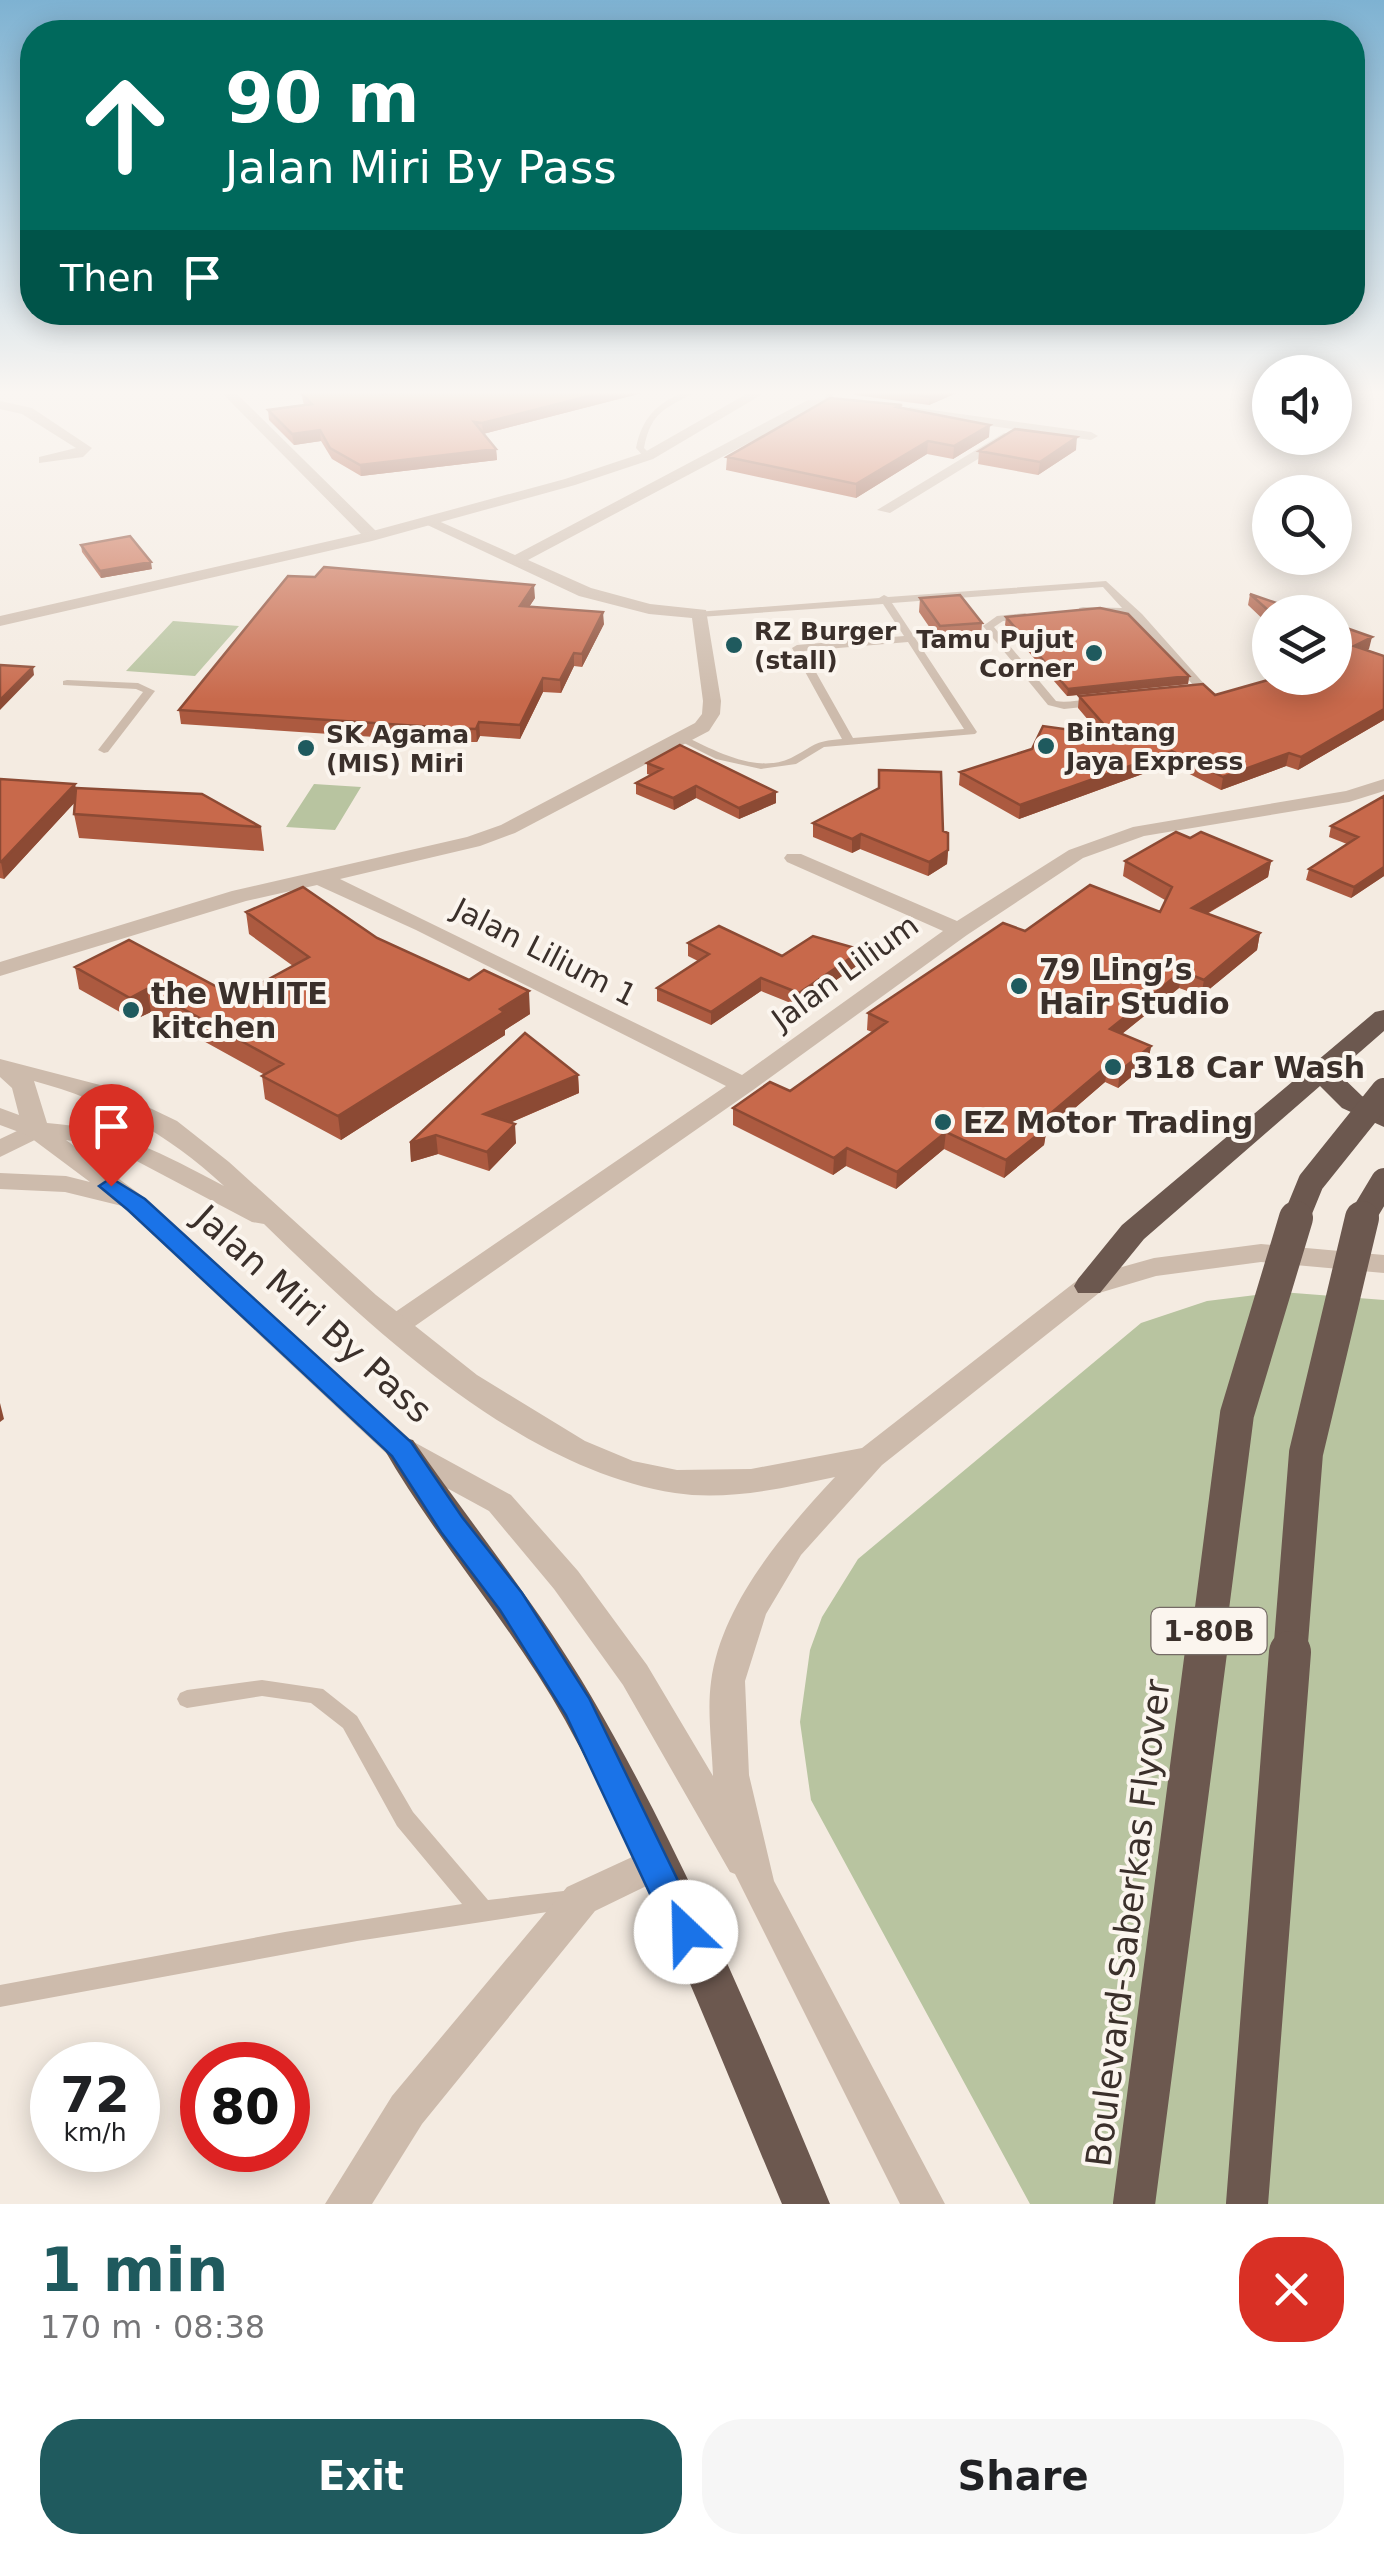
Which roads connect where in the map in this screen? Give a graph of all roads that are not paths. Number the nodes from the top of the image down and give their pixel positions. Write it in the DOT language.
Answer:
graph roads {
  1 [pos="331,495"];
  2 [pos="519,495"];
  3 [pos="640,495"];
  4 [pos="910,495"];
  5 [pos="885,510"];
  6 [pos="429,522"];
  7 [pos="372,536"];
  8 [pos="515,561"];
  9 [pos="1067,584"];
  10 [pos="884,598"];
  11 [pos="1099,608"];
  12 [pos="1060,612"];
  13 [pos="700,614"];
  14 [pos="1040,614"];
  15 [pos="1138,616"];
  16 [pos="0,621"];
  17 [pos="911,639"];
  18 [pos="67,683"];
  19 [pos="1176,694"];
  20 [pos="1120,700"];
  21 [pos="682,739"];
  22 [pos="849,742"];
  23 [pos="104,750"];
  24 [pos="1384,785"];
  25 [pos="794,858"];
  26 [pos="318,877"];
  27 [pos="958,930"];
  28 [pos="0,970"];
  29 [pos="1384,1018"];
  30 [pos="1,1066"];
  31 [pos="1321,1072"];
  32 [pos="744,1086"];
  33 [pos="1384,1092"];
  34 [pos="0,1116"];
  35 [pos="1384,1119"];
  36 [pos="36,1130"];
  37 [pos="0,1149"];
  38 [pos="1384,1181"];
  39 [pos="0,1182"];
  40 [pos="136,1204"];
  41 [pos="282,1226"];
  42 [pos="1384,1264"];
  43 [pos="1089,1286"];
  44 [pos="395,1326"];
  45 [pos="402,1449"];
  46 [pos="871,1456"];
  47 [pos="187,1699"];
  48 [pos="656,1864"];
  49 [pos="756,1884"];
  50 [pos="581,1900"];
  51 [pos="482,1910"];
  52 [pos="0,1996"];
  53 [pos="347,2204"];
  54 [pos="806,2204"];
  55 [pos="923,2204"];
  56 [pos="1134,2204"];
  57 [pos="1247,2204"];
  1 -- 7 [label="street"];
  2 -- 6 [label="street"];
  3 -- 8 [label="street"];
  4 -- 5 [label="street"];
  6 -- 7 [label="street"];
  6 -- 8 [label="street"];
  7 -- 16 [label="street"];
  8 -- 13 [label="street"];
  9 -- 10 [label="lane"];
  9 -- 11 [label="lane"];
  9 -- 15 [label="lane"];
  10 -- 13 [label="lane"];
  10 -- 17 [label="lane"];
  11 -- 12 [label="lane"];
  11 -- 15 [label="lane"];
  13 -- 21 [label="street"];
  14 -- 20 [label="lane"];
  15 -- 19 [label="lane"];
  17 -- 22 [label="lane"];
  17 -- 22 [label="lane"];
  18 -- 23 [label="lane"];
  21 -- 22 [label="lane"];
  21 -- 26 [label="street"];
  24 -- 27 [label="street, Jalan Lilium"];
  25 -- 27 [label="street"];
  26 -- 28 [label="street"];
  26 -- 32 [label="street, Jalan Lilium 1"];
  27 -- 32 [label="street, Jalan Lilium"];
  29 -- 31 [label="highway"];
  30 -- 36 [label="street"];
  30 -- 41 [label="street, Jalan Miri By Pass"];
  31 -- 35 [label="highway"];
  31 -- 43 [label="highway"];
  32 -- 44 [label="street, Jalan Lilium"];
  33 -- 56 [label="highway, Boulevard-Saberkas Flyover / 1-80B, bridge"];
  34 -- 36 [label="street, Jalan Miri By Pass"];
  36 -- 37 [label="street"];
  36 -- 40 [label="street, Jalan Miri By Pass"];
  36 -- 41 [label="street"];
  38 -- 57 [label="highway, bridge"];
  39 -- 40 [label="street"];
  40 -- 45 [label="street, Jalan Miri By Pass"];
  41 -- 44 [label="street, Jalan Miri By Pass"];
  42 -- 43 [label="street"];
  43 -- 46 [label="street"];
  44 -- 46 [label="street, Jalan Miri By Pass"];
  45 -- 48 [label="highway"];
  45 -- 49 [label="street, Jalan Miri By Pass"];
  46 -- 49 [label="street"];
  47 -- 51 [label="lane"];
  48 -- 50 [label="street"];
  48 -- 54 [label="highway"];
  49 -- 55 [label="street"];
  50 -- 51 [label="lane"];
  50 -- 53 [label="street"];
  51 -- 52 [label="lane"];
}
